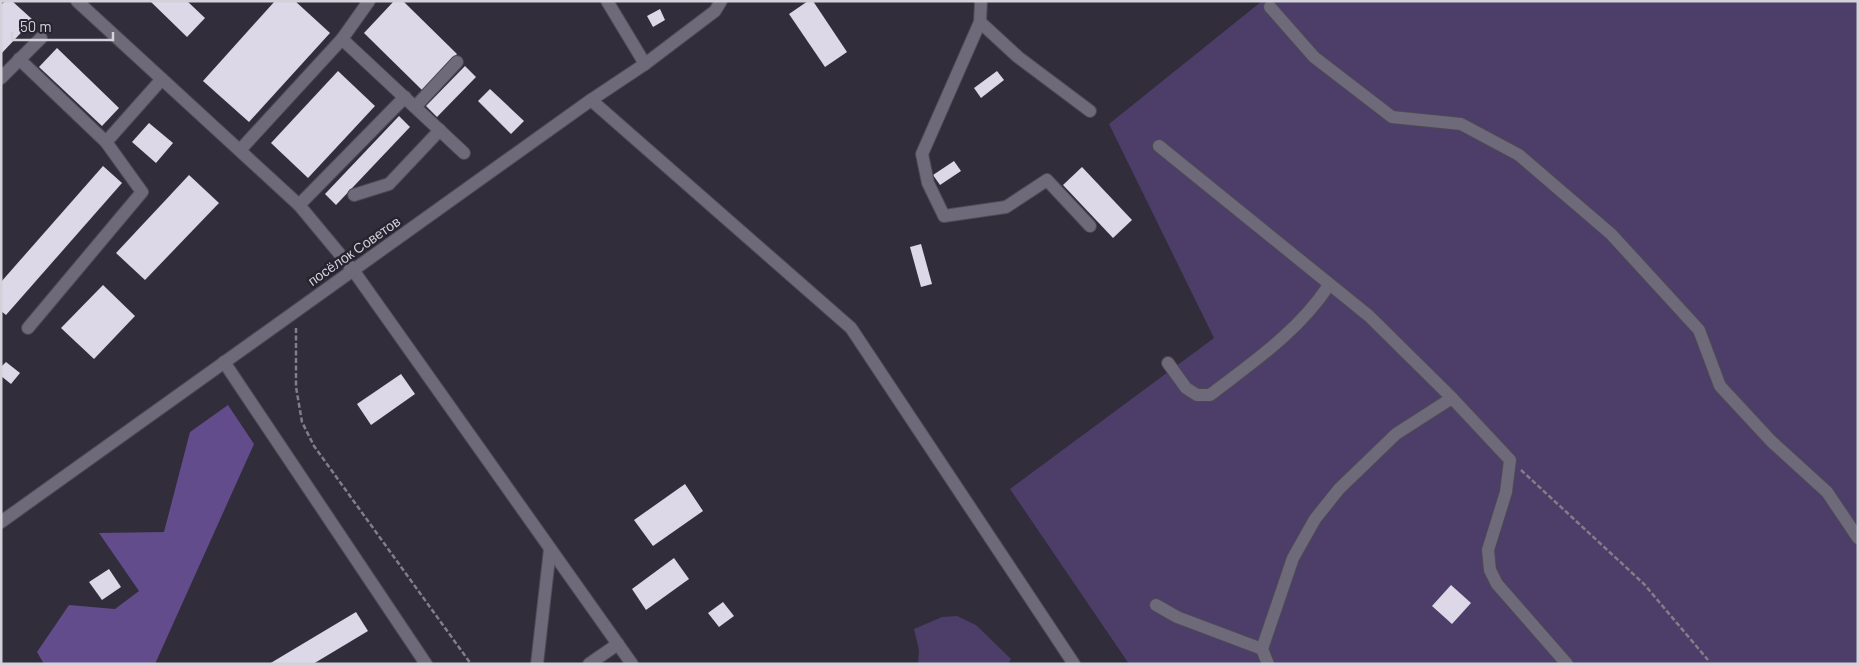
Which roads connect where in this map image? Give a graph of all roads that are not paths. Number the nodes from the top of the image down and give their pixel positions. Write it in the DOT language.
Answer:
graph roads {
  1 [pos="77,1"];
  2 [pos="369,1"];
  3 [pos="607,1"];
  4 [pos="981,1"];
  5 [pos="715,4"];
  6 [pos="1270,7"];
  7 [pos="980,22"];
  8 [pos="41,38"];
  9 [pos="342,39"];
  10 [pos="19,60"];
  11 [pos="457,62"];
  12 [pos="645,64"];
  13 [pos="1,78"];
  14 [pos="162,79"];
  15 [pos="405,97"];
  16 [pos="591,100"];
  17 [pos="415,107"];
  18 [pos="1090,112"];
  19 [pos="440,130"];
  20 [pos="106,142"];
  21 [pos="1159,146"];
  22 [pos="240,150"];
  23 [pos="464,153"];
  24 [pos="354,195"];
  25 [pos="299,205"];
  26 [pos="1090,226"];
  27 [pos="353,270"];
  28 [pos="1329,285"];
  29 [pos="28,328"];
  30 [pos="224,362"];
  31 [pos="1168,363"];
  32 [pos="1452,398"];
  33 [pos="1,522"];
  34 [pos="1858,538"];
  35 [pos="550,549"];
  36 [pos="1156,605"];
  37 [pos="618,644"];
  38 [pos="1262,648"];
  39 [pos="426,664"];
  40 [pos="537,664"];
  41 [pos="589,664"];
  42 [pos="632,664"];
  43 [pos="1074,664"];
  44 [pos="1268,664"];
  45 [pos="1567,664"];
  1 -- 14 [label="street"];
  2 -- 9 [label="street"];
  3 -- 12 [label="street"];
  4 -- 7 [label="street"];
  5 -- 12 [label="street, посёлок Советов"];
  6 -- 34 [label="street"];
  7 -- 18 [label="street"];
  7 -- 26 [label="street"];
  8 -- 10 [label="street"];
  9 -- 15 [label="street"];
  9 -- 22 [label="street"];
  10 -- 13 [label="street"];
  10 -- 20 [label="street"];
  11 -- 17 [label="street"];
  12 -- 16 [label="street, посёлок Советов"];
  14 -- 20 [label="street"];
  14 -- 22 [label="street"];
  15 -- 17 [label="street"];
  15 -- 25 [label="street"];
  16 -- 27 [label="street, посёлок Советов"];
  16 -- 43 [label="street"];
  17 -- 19 [label="street"];
  19 -- 23 [label="street"];
  19 -- 24 [label="street"];
  20 -- 29 [label="street"];
  21 -- 28 [label="street"];
  22 -- 25 [label="street"];
  25 -- 27 [label="street"];
  27 -- 30 [label="street, посёлок Советов"];
  27 -- 35 [label="street"];
  28 -- 31 [label="street"];
  28 -- 32 [label="street"];
  30 -- 33 [label="street, посёлок Советов"];
  30 -- 39 [label="street"];
  32 -- 38 [label="street"];
  32 -- 45 [label="street"];
  35 -- 37 [label="street"];
  35 -- 40 [label="street"];
  36 -- 38 [label="street"];
  37 -- 41 [label="street"];
  37 -- 42 [label="street"];
  38 -- 44 [label="street"];
}
